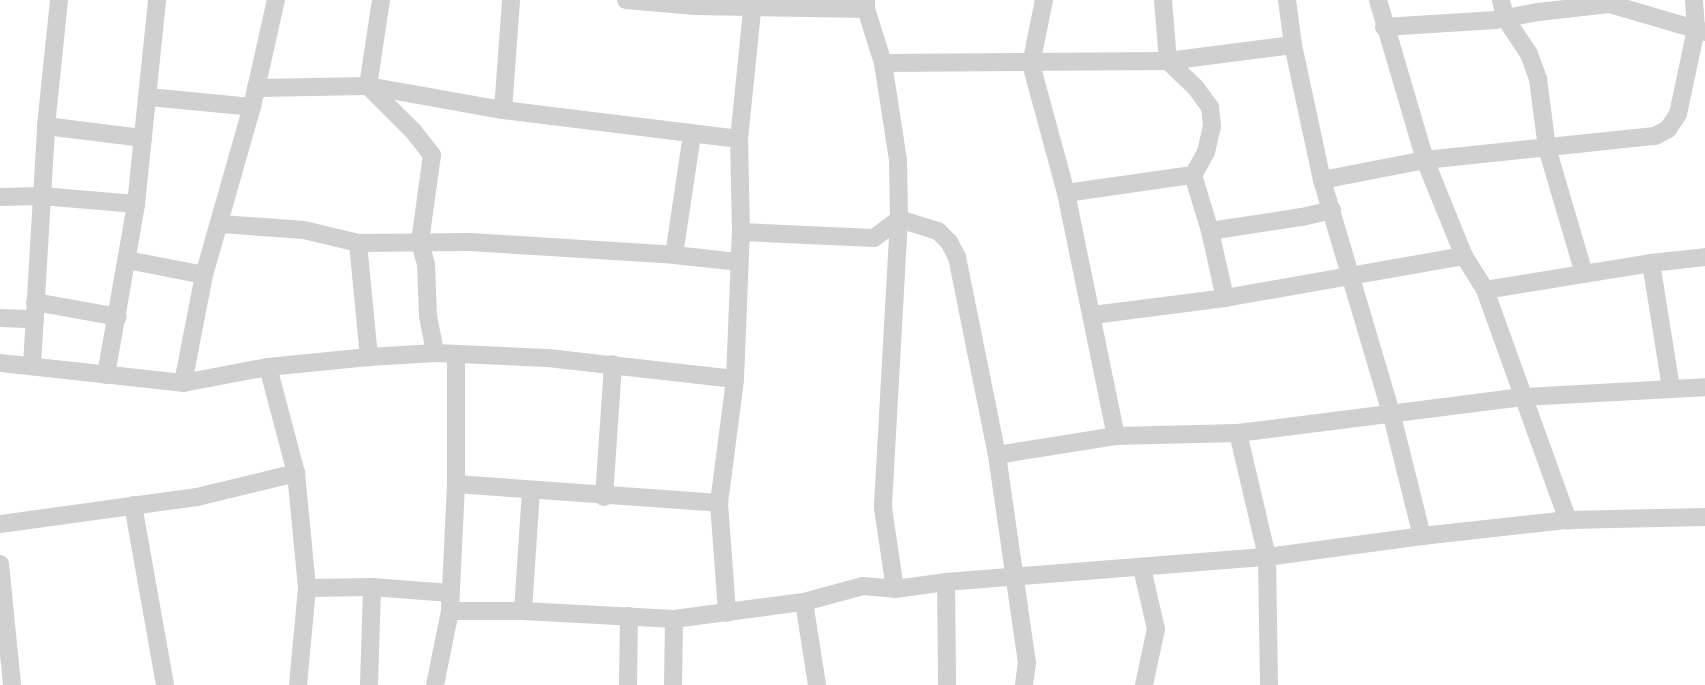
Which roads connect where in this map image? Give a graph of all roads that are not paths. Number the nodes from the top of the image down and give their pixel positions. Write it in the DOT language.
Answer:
graph roads {
  1 [pos="59,0"];
  2 [pos="157,0"];
  3 [pos="276,0"];
  4 [pos="381,0"];
  5 [pos="511,0"];
  6 [pos="626,0"];
  7 [pos="1044,0"];
  8 [pos="1163,0"];
  9 [pos="1287,0"];
  10 [pos="1378,0"];
  11 [pos="1501,0"];
  12 [pos="1694,0"];
  13 [pos="645,1"];
  14 [pos="1610,2"];
  15 [pos="696,3"];
  16 [pos="753,3"];
  17 [pos="866,4"];
  18 [pos="1505,18"];
  19 [pos="1384,27"];
  20 [pos="1701,30"];
  21 [pos="1293,45"];
  22 [pos="1168,61"];
  23 [pos="883,63"];
  24 [pos="1031,64"];
  25 [pos="368,86"];
  26 [pos="256,88"];
  27 [pos="149,97"];
  28 [pos="252,107"];
  29 [pos="503,110"];
  30 [pos="46,126"];
  31 [pos="692,134"];
  32 [pos="143,138"];
  33 [pos="739,139"];
  34 [pos="1547,147"];
  35 [pos="1425,160"];
  36 [pos="1193,176"];
  37 [pos="1322,180"];
  38 [pos="1066,193"];
  39 [pos="41,196"];
  40 [pos="0,197"];
  41 [pos="136,204"];
  42 [pos="1332,210"];
  43 [pos="899,219"];
  44 [pos="221,224"];
  45 [pos="1210,231"];
  46 [pos="741,232"];
  47 [pos="420,242"];
  48 [pos="358,243"];
  49 [pos="674,255"];
  50 [pos="1464,256"];
  51 [pos="1705,257"];
  52 [pos="127,260"];
  53 [pos="738,262"];
  54 [pos="1651,262"];
  55 [pos="1584,274"];
  56 [pos="204,276"];
  57 [pos="1351,276"];
  58 [pos="1485,290"];
  59 [pos="1225,298"];
  60 [pos="35,311"];
  61 [pos="1093,315"];
  62 [pos="118,317"];
  63 [pos="0,318"];
  64 [pos="435,353"];
  65 [pos="456,354"];
  66 [pos="369,357"];
  67 [pos="0,363"];
  68 [pos="613,364"];
  69 [pos="32,365"];
  70 [pos="268,367"];
  71 [pos="106,375"];
  72 [pos="735,379"];
  73 [pos="183,383"];
  74 [pos="1705,387"];
  75 [pos="1671,388"];
  76 [pos="1523,398"];
  77 [pos="1392,416"];
  78 [pos="1238,433"];
  79 [pos="1116,436"];
  80 [pos="997,455"];
  81 [pos="296,473"];
  82 [pos="456,484"];
  83 [pos="531,490"];
  84 [pos="604,496"];
  85 [pos="719,502"];
  86 [pos="133,505"];
  87 [pos="1705,517"];
  88 [pos="1568,520"];
  89 [pos="0,524"];
  90 [pos="1422,536"];
  91 [pos="1267,557"];
  92 [pos="0,564"];
  93 [pos="1142,567"];
  94 [pos="1015,577"];
  95 [pos="946,582"];
  96 [pos="372,586"];
  97 [pos="307,588"];
  98 [pos="895,589"];
  99 [pos="450,602"];
  100 [pos="804,602"];
  101 [pos="523,611"];
  102 [pos="727,613"];
  103 [pos="629,616"];
  104 [pos="674,620"];
  105 [pos="7,674"];
  106 [pos="165,685"];
  107 [pos="298,685"];
  108 [pos="369,685"];
  109 [pos="435,685"];
  110 [pos="628,685"];
  111 [pos="673,685"];
  112 [pos="817,685"];
  113 [pos="946,685"];
  114 [pos="1024,685"];
  115 [pos="1144,685"];
  116 [pos="1269,685"];
  1 -- 30 [label="street"];
  2 -- 27 [label="street"];
  3 -- 26 [label="street"];
  4 -- 25 [label="street"];
  5 -- 29 [label="street"];
  6 -- 13 [label="street"];
  7 -- 24 [label="street"];
  8 -- 22 [label="street"];
  9 -- 21 [label="street"];
  10 -- 19 [label="street"];
  11 -- 18 [label="street"];
  12 -- 20 [label="street"];
  13 -- 15 [label="street"];
  14 -- 18 [label="street"];
  14 -- 20 [label="street"];
  15 -- 16 [label="street"];
  16 -- 17 [label="street"];
  16 -- 33 [label="street"];
  17 -- 23 [label="street"];
  18 -- 19 [label="street"];
  18 -- 34 [label="street"];
  19 -- 35 [label="street"];
  20 -- 34 [label="street"];
  21 -- 22 [label="street"];
  21 -- 37 [label="street"];
  22 -- 24 [label="street"];
  22 -- 36 [label="street"];
  23 -- 24 [label="street"];
  23 -- 43 [label="street"];
  24 -- 38 [label="street"];
  25 -- 26 [label="street"];
  25 -- 29 [label="street"];
  25 -- 47 [label="street"];
  26 -- 28 [label="street"];
  27 -- 28 [label="street"];
  27 -- 32 [label="street"];
  28 -- 44 [label="street"];
  29 -- 31 [label="street"];
  30 -- 32 [label="street"];
  30 -- 39 [label="street"];
  31 -- 33 [label="street"];
  31 -- 49 [label="street"];
  32 -- 41 [label="street"];
  33 -- 46 [label="street"];
  34 -- 35 [label="street"];
  34 -- 55 [label="street"];
  35 -- 37 [label="street"];
  35 -- 50 [label="street"];
  36 -- 38 [label="street"];
  36 -- 45 [label="street"];
  37 -- 42 [label="street"];
  38 -- 61 [label="street"];
  39 -- 40 [label="street"];
  39 -- 41 [label="street"];
  39 -- 60 [label="street"];
  41 -- 52 [label="street"];
  42 -- 45 [label="street"];
  42 -- 57 [label="street"];
  43 -- 46 [label="street"];
  43 -- 80 [label="street"];
  43 -- 98 [label="street"];
  44 -- 48 [label="street"];
  44 -- 56 [label="street"];
  45 -- 59 [label="street"];
  46 -- 53 [label="street"];
  47 -- 48 [label="street"];
  47 -- 49 [label="street"];
  47 -- 64 [label="street"];
  48 -- 66 [label="street"];
  49 -- 53 [label="street"];
  50 -- 57 [label="street"];
  50 -- 58 [label="street"];
  51 -- 54 [label="street"];
  52 -- 56 [label="street"];
  52 -- 62 [label="street"];
  53 -- 72 [label="street"];
  54 -- 55 [label="street"];
  54 -- 75 [label="street"];
  55 -- 58 [label="street"];
  56 -- 73 [label="street"];
  57 -- 59 [label="street"];
  57 -- 77 [label="street"];
  58 -- 76 [label="street"];
  59 -- 61 [label="street"];
  60 -- 62 [label="street"];
  60 -- 63 [label="street"];
  60 -- 69 [label="street"];
  61 -- 79 [label="street"];
  62 -- 71 [label="street"];
  64 -- 65 [label="street"];
  64 -- 66 [label="street"];
  65 -- 68 [label="street"];
  65 -- 82 [label="street"];
  66 -- 70 [label="street"];
  67 -- 69 [label="street"];
  68 -- 72 [label="street"];
  68 -- 84 [label="street"];
  69 -- 71 [label="street"];
  70 -- 73 [label="street"];
  70 -- 81 [label="street"];
  71 -- 73 [label="street"];
  72 -- 85 [label="street"];
  74 -- 75 [label="street"];
  75 -- 76 [label="street"];
  76 -- 77 [label="street"];
  76 -- 88 [label="street"];
  77 -- 78 [label="street"];
  77 -- 90 [label="street"];
  78 -- 79 [label="street"];
  78 -- 91 [label="street"];
  79 -- 80 [label="street"];
  80 -- 94 [label="street"];
  81 -- 86 [label="street"];
  81 -- 97 [label="street"];
  82 -- 83 [label="street"];
  82 -- 99 [label="street"];
  83 -- 84 [label="street"];
  83 -- 101 [label="street"];
  84 -- 85 [label="street"];
  85 -- 102 [label="street"];
  86 -- 89 [label="street"];
  86 -- 106 [label="street"];
  87 -- 88 [label="street"];
  88 -- 90 [label="street"];
  90 -- 91 [label="street"];
  91 -- 93 [label="street"];
  91 -- 116 [label="street"];
  92 -- 105 [label="street"];
  93 -- 94 [label="street"];
  93 -- 115 [label="street"];
  94 -- 95 [label="street"];
  94 -- 114 [label="street"];
  95 -- 98 [label="street"];
  95 -- 113 [label="street"];
  96 -- 97 [label="street"];
  96 -- 99 [label="street"];
  96 -- 108 [label="street"];
  97 -- 107 [label="street"];
  98 -- 100 [label="street"];
  99 -- 101 [label="street"];
  99 -- 109 [label="street"];
  100 -- 102 [label="street"];
  100 -- 112 [label="street"];
  101 -- 103 [label="street"];
  102 -- 104 [label="street"];
  103 -- 104 [label="street"];
  103 -- 110 [label="street"];
  104 -- 111 [label="street"];
}
